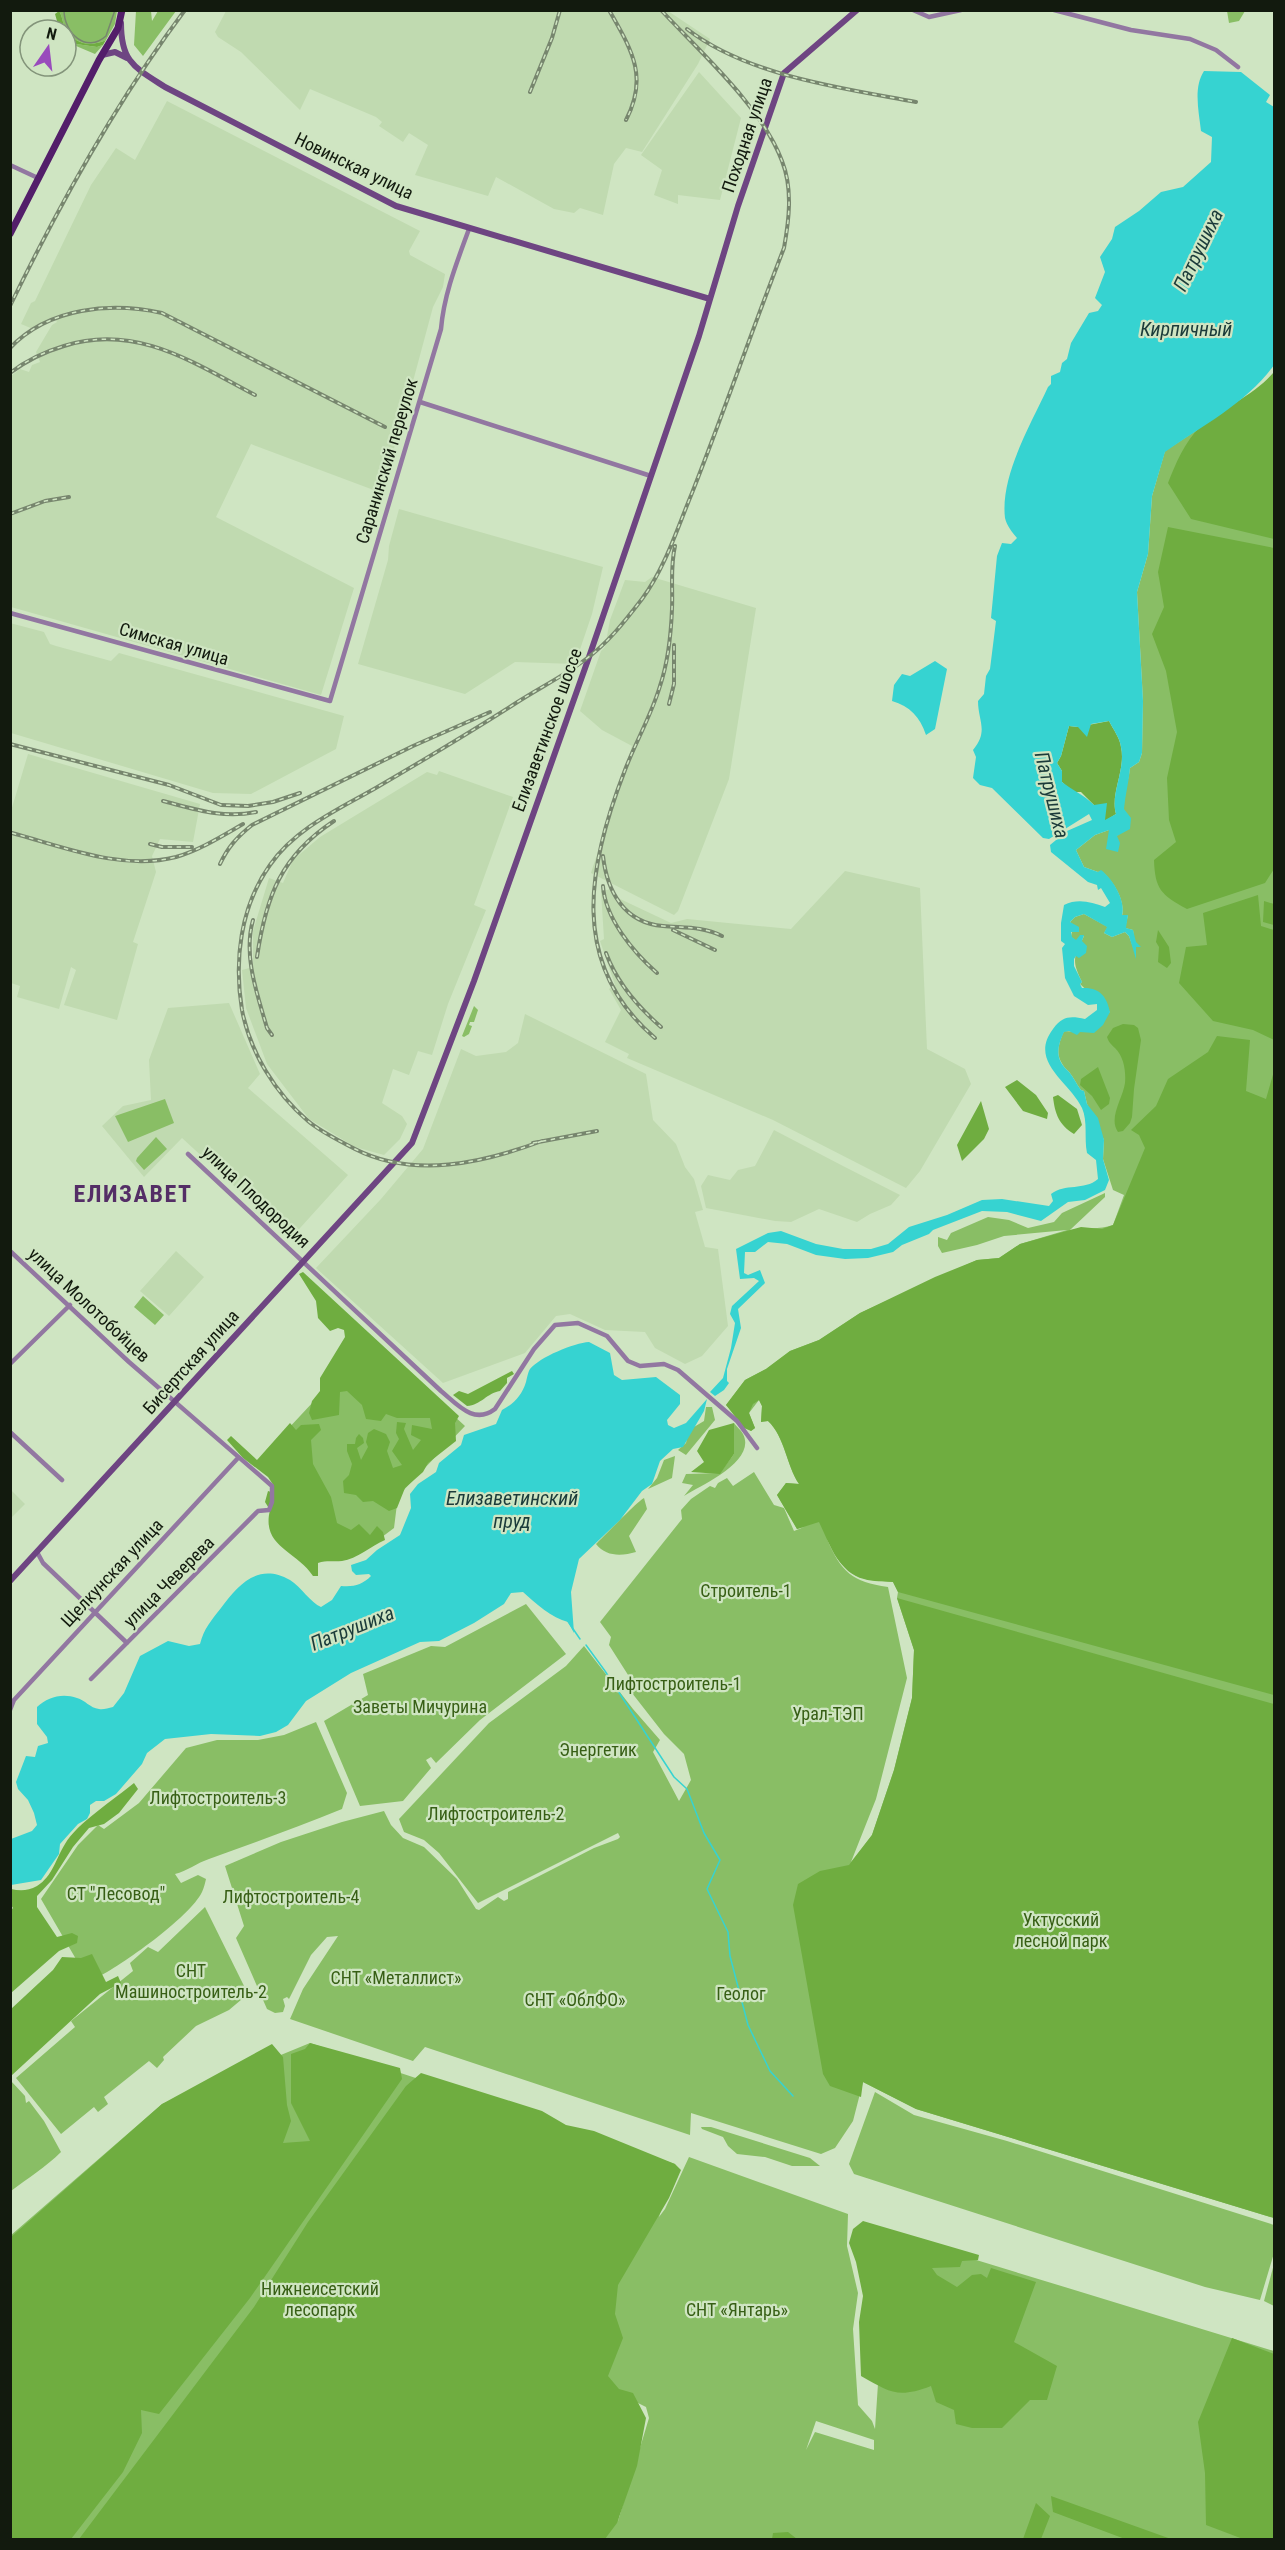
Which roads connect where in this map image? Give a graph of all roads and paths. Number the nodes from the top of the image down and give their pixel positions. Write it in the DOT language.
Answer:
graph roads {
  1 [pos="122,10"];
  2 [pos="857,10"];
  3 [pos="913,10"];
  4 [pos="961,10"];
  5 [pos="1054,10"];
  6 [pos="121,20"];
  7 [pos="102,55"];
  8 [pos="127,58"];
  9 [pos="1238,67"];
  10 [pos="10,165"];
  11 [pos="38,178"];
  12 [pos="469,229"];
  13 [pos="10,234"];
  14 [pos="710,299"];
  15 [pos="420,402"];
  16 [pos="651,476"];
  17 [pos="10,613"];
  18 [pos="330,701"];
  19 [pos="188,1154"];
  20 [pos="395,1164"];
  21 [pos="10,1251"];
  22 [pos="304,1261"];
  23 [pos="70,1305"];
  24 [pos="10,1364"];
  25 [pos="176,1403"];
  26 [pos="10,1432"];
  27 [pos="757,1448"];
  28 [pos="238,1458"];
  29 [pos="62,1480"];
  30 [pos="269,1510"];
  31 [pos="37,1552"];
  32 [pos="10,1581"];
  33 [pos="94,1611"];
  34 [pos="127,1643"];
  35 [pos="91,1679"];
  36 [pos="12,1698"];
  37 [pos="10,1710"];
  1 -- 6 [label="main road"];
  2 -- 14 [label="main road, Походная улица"];
  3 -- 4 [label="street"];
  5 -- 9 [label="street"];
  6 -- 7 [label="main road"];
  6 -- 8 [label="main road"];
  7 -- 8 [label="main road"];
  7 -- 11 [label="main road"];
  8 -- 12 [label="main road, Новинская улица"];
  10 -- 11 [label="street"];
  11 -- 13 [label="main road"];
  12 -- 14 [label="main road, Новинская улица"];
  12 -- 15 [label="street, Саранинский переулок"];
  14 -- 16 [label="main road, Елизаветинское шоссе"];
  15 -- 16 [label="street"];
  15 -- 18 [label="street, Саранинский переулок"];
  16 -- 20 [label="main road, Елизаветинское шоссе"];
  17 -- 18 [label="street, Симская улица"];
  19 -- 22 [label="street, улица Плодородия"];
  20 -- 22 [label="main road, Бисертская улица"];
  21 -- 23 [label="street, улица Молотобойцев"];
  22 -- 25 [label="main road, Бисертская улица"];
  22 -- 27 [label="street, улица Плодородия"];
  23 -- 24 [label="street"];
  23 -- 25 [label="street, улица Молотобойцев"];
  25 -- 28 [label="street, улица Молотобойцев"];
  25 -- 31 [label="main road, Бисертская улица"];
  26 -- 29 [label="street"];
  28 -- 30 [label="street, улица Молотобойцев"];
  28 -- 33 [label="street, Щелкунская улица"];
  30 -- 34 [label="street, улица Чеверева"];
  31 -- 32 [label="main road, Бисертская улица"];
  31 -- 33 [label="street"];
  33 -- 34 [label="street"];
  33 -- 36 [label="street, Щелкунская улица"];
  34 -- 35 [label="street, улица Чеверева"];
  36 -- 37 [label="street, Щелкунская улица"];
}
